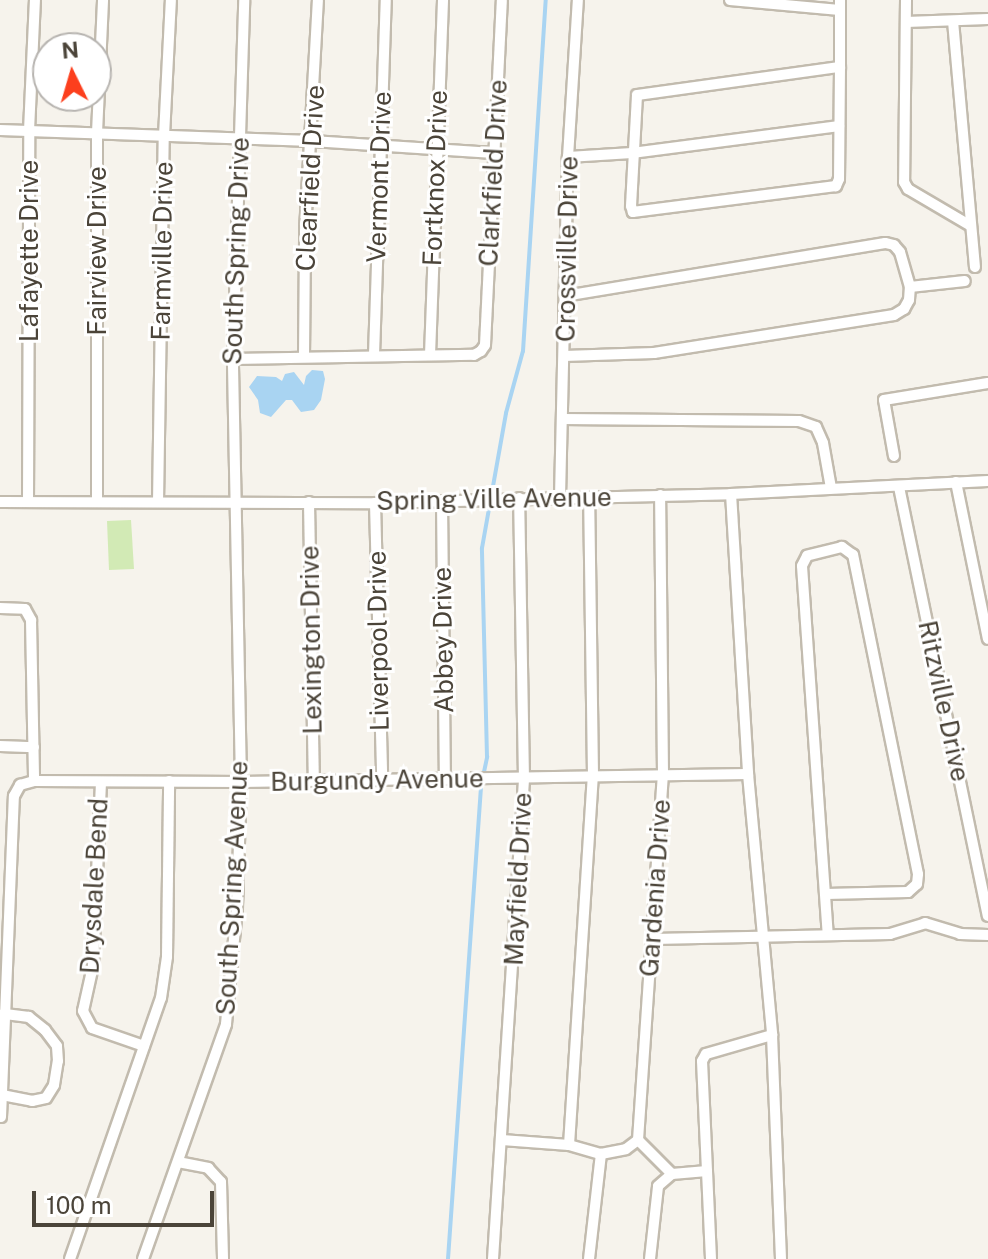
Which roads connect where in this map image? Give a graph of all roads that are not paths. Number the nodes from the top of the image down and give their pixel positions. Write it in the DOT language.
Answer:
graph roads {
  1 [pos="35,0"];
  2 [pos="103,0"];
  3 [pos="171,0"];
  4 [pos="244,0"];
  5 [pos="318,0"];
  6 [pos="386,0"];
  7 [pos="443,0"];
  8 [pos="502,0"];
  9 [pos="578,0"];
  10 [pos="730,0"];
  11 [pos="906,0"];
  12 [pos="840,5"];
  13 [pos="988,19"];
  14 [pos="953,21"];
  15 [pos="906,22"];
  16 [pos="840,67"];
  17 [pos="839,126"];
  18 [pos="0,130"];
  19 [pos="29,131"];
  20 [pos="97,133"];
  21 [pos="164,136"];
  22 [pos="239,141"];
  23 [pos="312,141"];
  24 [pos="380,146"];
  25 [pos="435,149"];
  26 [pos="494,153"];
  27 [pos="632,153"];
  28 [pos="568,157"];
  29 [pos="971,226"];
  30 [pos="975,267"];
  31 [pos="965,281"];
  32 [pos="910,287"];
  33 [pos="565,296"];
  34 [pos="374,355"];
  35 [pos="430,355"];
  36 [pos="304,356"];
  37 [pos="564,356"];
  38 [pos="233,359"];
  39 [pos="988,383"];
  40 [pos="562,419"];
  41 [pos="894,456"];
  42 [pos="988,481"];
  43 [pos="956,482"];
  44 [pos="899,487"];
  45 [pos="831,488"];
  46 [pos="731,494"];
  47 [pos="660,495"];
  48 [pos="560,497"];
  49 [pos="589,497"];
  50 [pos="519,498"];
  51 [pos="97,501"];
  52 [pos="442,501"];
  53 [pos="0,502"];
  54 [pos="28,502"];
  55 [pos="158,502"];
  56 [pos="235,502"];
  57 [pos="309,502"];
  58 [pos="375,503"];
  59 [pos="0,608"];
  60 [pos="988,639"];
  61 [pos="0,746"];
  62 [pos="34,747"];
  63 [pos="663,774"];
  64 [pos="748,774"];
  65 [pos="593,775"];
  66 [pos="314,779"];
  67 [pos="382,779"];
  68 [pos="445,779"];
  69 [pos="524,779"];
  70 [pos="34,781"];
  71 [pos="169,781"];
  72 [pos="101,782"];
  73 [pos="241,782"];
  74 [pos="826,894"];
  75 [pos="988,916"];
  76 [pos="828,934"];
  77 [pos="988,935"];
  78 [pos="761,938"];
  79 [pos="653,939"];
  80 [pos="3,1014"];
  81 [pos="772,1035"];
  82 [pos="144,1046"];
  83 [pos="2,1095"];
  84 [pos="1,1117"];
  85 [pos="502,1140"];
  86 [pos="638,1140"];
  87 [pos="569,1145"];
  88 [pos="601,1154"];
  89 [pos="178,1162"];
  90 [pos="707,1171"];
  91 [pos="672,1174"];
  92 [pos="70,1259"];
  93 [pos="143,1259"];
  94 [pos="223,1259"];
  95 [pos="493,1259"];
  96 [pos="589,1259"];
  97 [pos="650,1259"];
  98 [pos="711,1259"];
  99 [pos="781,1259"];
  1 -- 19 [label="street, Lafayette Drive"];
  2 -- 20 [label="street, Fairview Drive"];
  3 -- 21 [label="street, Farmville Drive"];
  4 -- 22 [label="street, South Spring Drive"];
  5 -- 23 [label="street, Clearfield Drive"];
  6 -- 24 [label="street, Vermont Drive"];
  7 -- 25 [label="street, Fortknox Drive"];
  8 -- 26 [label="street, Clarkfield Drive"];
  9 -- 28 [label="street, Crossville Drive"];
  10 -- 12 [label="street"];
  11 -- 15 [label="street"];
  12 -- 16 [label="street"];
  13 -- 14 [label="street"];
  14 -- 15 [label="street"];
  14 -- 29 [label="street"];
  15 -- 29 [label="street"];
  16 -- 17 [label="street"];
  16 -- 27 [label="street"];
  17 -- 27 [label="street"];
  17 -- 27 [label="street"];
  18 -- 19 [label="street"];
  19 -- 20 [label="street"];
  19 -- 54 [label="street, Lafayette Drive"];
  20 -- 21 [label="street"];
  20 -- 51 [label="street, Fairview Drive"];
  21 -- 22 [label="street"];
  21 -- 55 [label="street, Farmville Drive"];
  22 -- 23 [label="street"];
  22 -- 38 [label="street, South Spring Drive"];
  23 -- 24 [label="street"];
  23 -- 36 [label="street, Clearfield Drive"];
  24 -- 25 [label="street"];
  24 -- 34 [label="street, Vermont Drive"];
  25 -- 26 [label="street"];
  25 -- 35 [label="street, Fortknox Drive"];
  26 -- 35 [label="street, Clarkfield Drive"];
  27 -- 28 [label="street"];
  28 -- 33 [label="street, Crossville Drive"];
  29 -- 30 [label="street"];
  31 -- 32 [label="street"];
  32 -- 33 [label="street"];
  32 -- 37 [label="street"];
  33 -- 37 [label="street, Crossville Drive"];
  34 -- 35 [label="street"];
  34 -- 36 [label="street"];
  36 -- 38 [label="street"];
  37 -- 40 [label="street, Crossville Drive"];
  38 -- 56 [label="street, South Spring Drive"];
  39 -- 41 [label="street"];
  40 -- 45 [label="street"];
  40 -- 48 [label="street, Crossville Drive"];
  42 -- 43 [label="street, Spring Ville Avenue"];
  43 -- 44 [label="street, Spring Ville Avenue"];
  43 -- 60 [label="street"];
  44 -- 45 [label="street, Spring Ville Avenue"];
  44 -- 75 [label="street, Ritzville Drive"];
  45 -- 46 [label="street, Spring Ville Avenue"];
  46 -- 47 [label="street, Spring Ville Avenue"];
  46 -- 64 [label="street"];
  47 -- 49 [label="street, Spring Ville Avenue"];
  47 -- 63 [label="street, Gardenia Drive"];
  48 -- 49 [label="street, Spring Ville Avenue"];
  48 -- 50 [label="street, Spring Ville Avenue"];
  49 -- 65 [label="street"];
  50 -- 52 [label="street, Spring Ville Avenue"];
  50 -- 69 [label="street, Mayfield Drive"];
  51 -- 54 [label="street, Spring Ville Avenue"];
  51 -- 55 [label="street, Spring Ville Avenue"];
  52 -- 58 [label="street, Spring Ville Avenue"];
  52 -- 68 [label="street, Abbey Drive"];
  53 -- 54 [label="street, Spring Ville Avenue"];
  55 -- 56 [label="street, Spring Ville Avenue"];
  56 -- 57 [label="street, Spring Ville Avenue"];
  56 -- 73 [label="street, South Spring Avenue"];
  57 -- 58 [label="street, Spring Ville Avenue"];
  57 -- 66 [label="street, Lexington Drive"];
  58 -- 67 [label="street, Liverpool Drive"];
  59 -- 62 [label="street"];
  61 -- 62 [label="street"];
  62 -- 70 [label="street"];
  63 -- 64 [label="street, Burgundy Avenue"];
  63 -- 65 [label="street, Burgundy Avenue"];
  63 -- 79 [label="street, Gardenia Drive"];
  64 -- 78 [label="street"];
  65 -- 69 [label="street, Burgundy Avenue"];
  65 -- 87 [label="street"];
  66 -- 67 [label="street, Burgundy Avenue"];
  66 -- 73 [label="street, Burgundy Avenue"];
  67 -- 68 [label="street, Burgundy Avenue"];
  68 -- 69 [label="street, Burgundy Avenue"];
  69 -- 85 [label="street, Mayfield Drive"];
  70 -- 72 [label="street, Burgundy Avenue"];
  70 -- 80 [label="street"];
  71 -- 72 [label="street, Burgundy Avenue"];
  71 -- 73 [label="street, Burgundy Avenue"];
  71 -- 82 [label="street"];
  72 -- 82 [label="street, Drysdale Bend"];
  73 -- 89 [label="street, South Spring Avenue"];
  74 -- 74 [label="street"];
  74 -- 76 [label="street"];
  76 -- 77 [label="street"];
  76 -- 78 [label="street"];
  78 -- 79 [label="street"];
  78 -- 81 [label="street"];
  79 -- 86 [label="street, Gardenia Drive"];
  80 -- 83 [label="street"];
  80 -- 83 [label="street"];
  81 -- 90 [label="street"];
  81 -- 99 [label="street"];
  82 -- 92 [label="street"];
  83 -- 84 [label="street"];
  85 -- 87 [label="street"];
  85 -- 95 [label="street, Mayfield Drive"];
  86 -- 88 [label="street"];
  86 -- 91 [label="street"];
  87 -- 88 [label="street"];
  88 -- 96 [label="street"];
  89 -- 93 [label="street, South Spring Avenue"];
  89 -- 94 [label="street"];
  90 -- 91 [label="street"];
  90 -- 98 [label="street"];
  91 -- 97 [label="street"];
}
